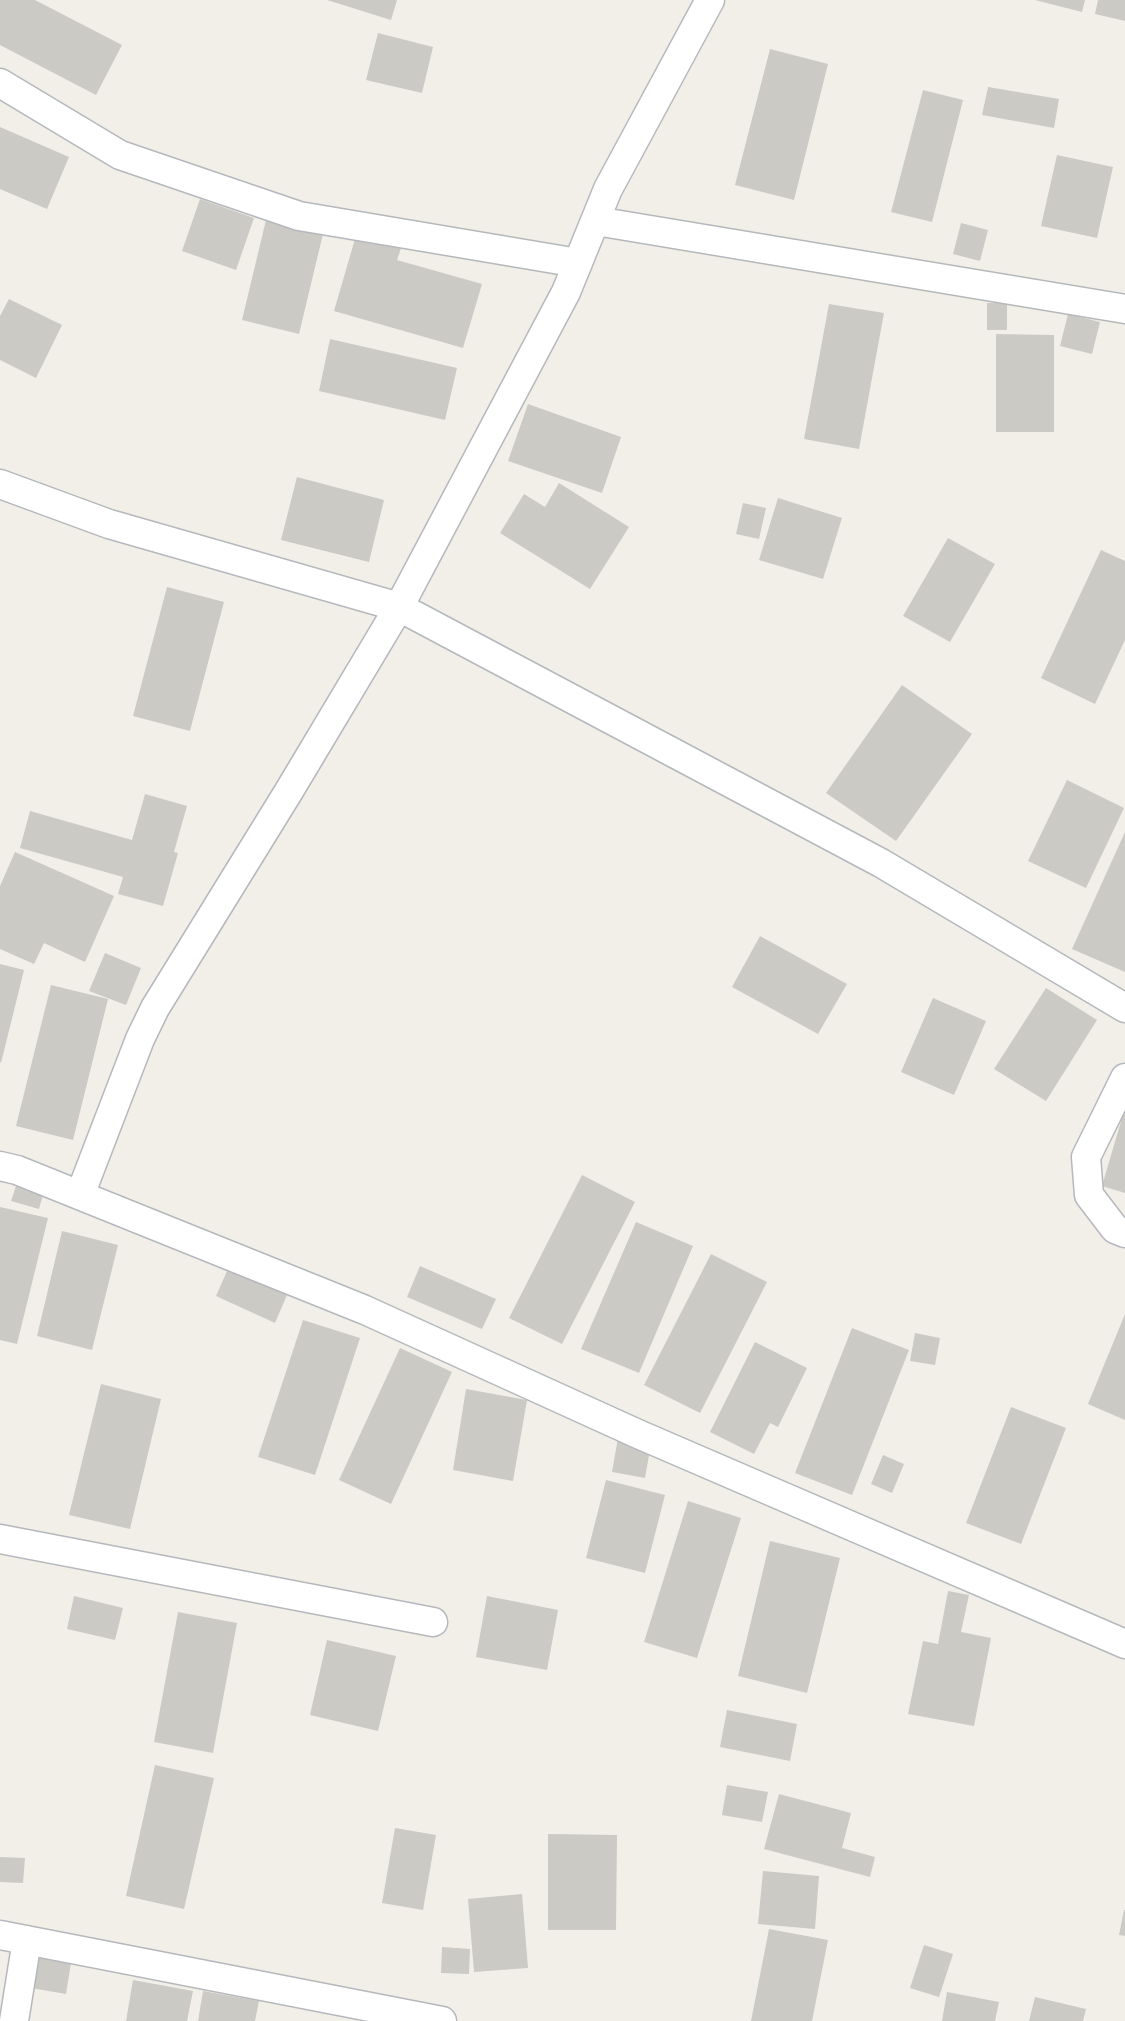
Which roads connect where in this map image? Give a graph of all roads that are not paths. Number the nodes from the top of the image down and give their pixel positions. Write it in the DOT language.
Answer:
graph roads {
  1 [pos="710,0"];
  2 [pos="0,83"];
  3 [pos="596,221"];
  4 [pos="578,263"];
  5 [pos="1125,309"];
  6 [pos="0,484"];
  7 [pos="399,607"];
  8 [pos="1125,1008"];
  9 [pos="1125,1078"];
  10 [pos="0,1166"];
  11 [pos="80,1195"];
  12 [pos="1125,1233"];
  13 [pos="0,1539"];
  14 [pos="433,1622"];
  15 [pos="1125,1644"];
  16 [pos="0,1935"];
  17 [pos="27,1940"];
  18 [pos="14,2021"];
  19 [pos="442,2021"];
  1 -- 3 [label="street"];
  2 -- 4 [label="street"];
  3 -- 4 [label="street"];
  3 -- 5 [label="street"];
  4 -- 7 [label="street"];
  6 -- 7 [label="street"];
  7 -- 8 [label="street"];
  7 -- 11 [label="street"];
  9 -- 12 [label="street"];
  10 -- 11 [label="street"];
  11 -- 15 [label="street"];
  13 -- 14 [label="street"];
  16 -- 17 [label="street"];
  17 -- 18 [label="street"];
  17 -- 19 [label="street"];
}
